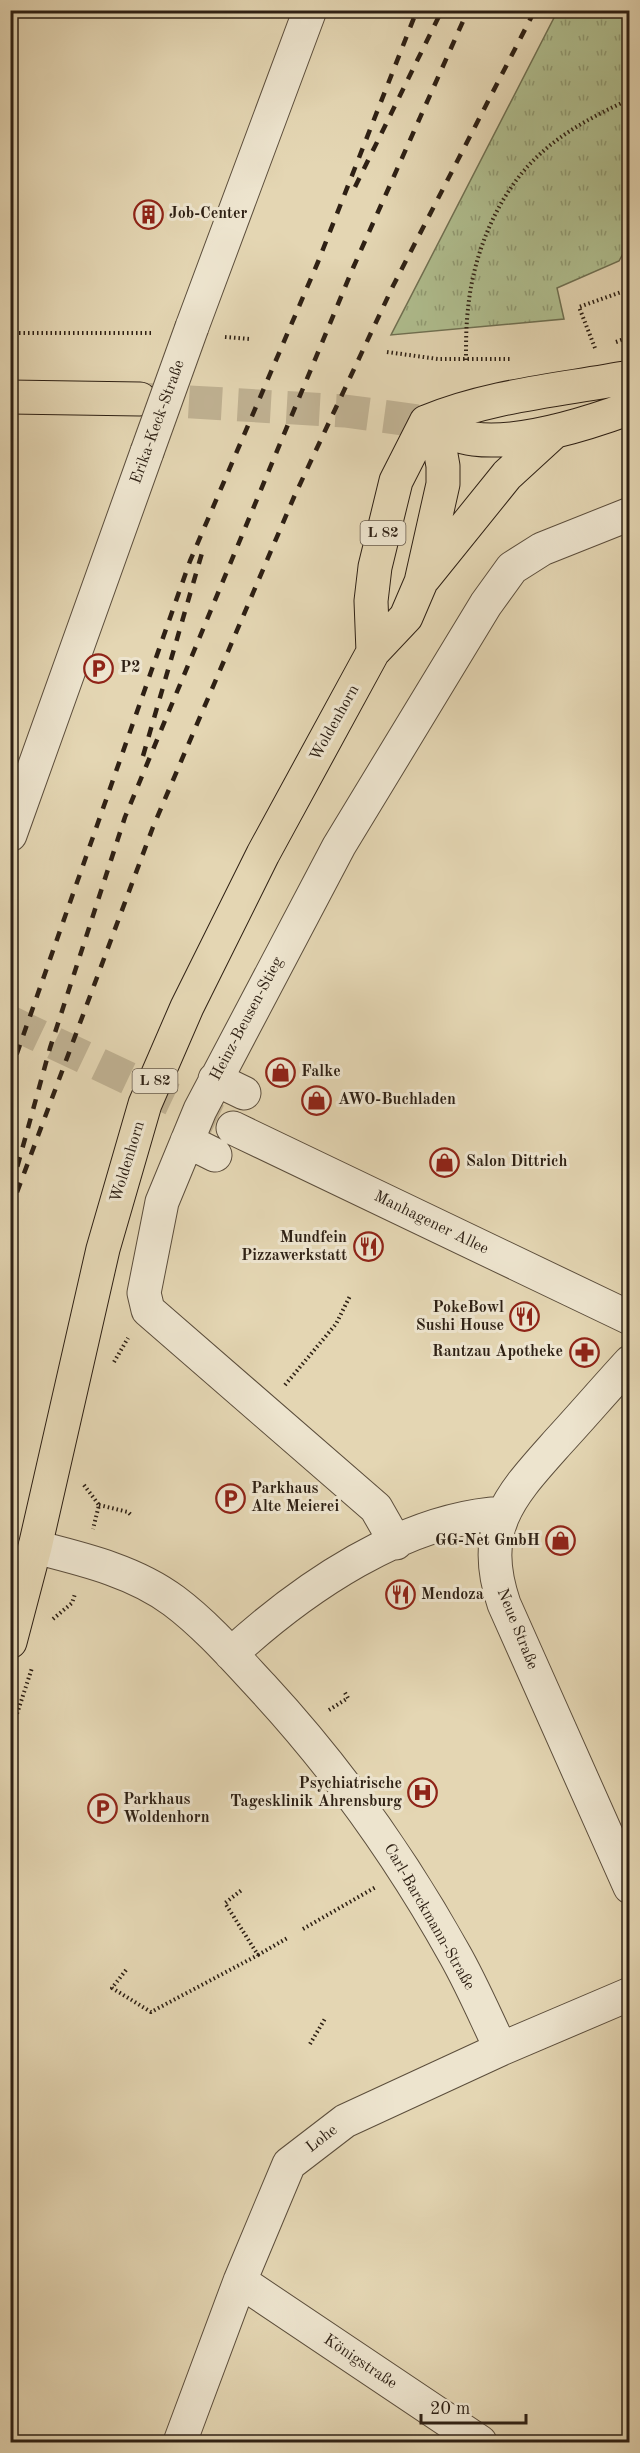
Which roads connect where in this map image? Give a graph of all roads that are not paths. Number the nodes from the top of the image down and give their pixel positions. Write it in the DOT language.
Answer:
graph roads {
  1 [pos="310,10"];
  2 [pos="630,377"];
  3 [pos="10,397"];
  4 [pos="140,399"];
  5 [pos="630,408"];
  6 [pos="426,422"];
  7 [pos="557,430"];
  8 [pos="630,514"];
  9 [pos="421,582"];
  10 [pos="373,652"];
  11 [pos="10,835"];
  12 [pos="215,1079"];
  13 [pos="244,1093"];
  14 [pos="233,1128"];
  15 [pos="630,1318"];
  16 [pos="630,1362"];
  17 [pos="503,1513"];
  18 [pos="396,1543"];
  19 [pos="35,1547"];
  20 [pos="10,1642"];
  21 [pos="231,1654"];
  22 [pos="630,1887"];
  23 [pos="630,1994"];
  24 [pos="501,2049"];
  25 [pos="240,2281"];
  26 [pos="180,2442"];
  27 [pos="480,2442"];
  1 -- 11 [label="street, Erika-Keck-Straße, bridge"];
  2 -- 6 [label="main road"];
  3 -- 4 [label="main road"];
  5 -- 7 [label="main road, Woldenhorn / L 82"];
  6 -- 7 [label="main road, Woldenhorn / L 82"];
  6 -- 9 [label="main road, Woldenhorn / L 82"];
  6 -- 10 [label="main road, L 82"];
  7 -- 9 [label="main road, Woldenhorn / L 82"];
  8 -- 12 [label="street, Heinz-Beusen-Stieg"];
  9 -- 10 [label="main road, Woldenhorn / L 82"];
  10 -- 19 [label="main road, Woldenhorn / L 82"];
  12 -- 13 [label="street"];
  12 -- 18 [label="street, Heinz-Beusen-Stieg"];
  14 -- 15 [label="street, Manhagener Allee"];
  16 -- 17 [label="street, Neue Straße"];
  17 -- 18 [label="street"];
  17 -- 22 [label="street, Neue Straße"];
  18 -- 21 [label="street"];
  19 -- 20 [label="main road, Woldenhorn / L 82"];
  19 -- 21 [label="street, Carl-Barckmann-Straße"];
  21 -- 24 [label="street, Carl-Barckmann-Straße"];
  23 -- 24 [label="street, Lohe"];
  24 -- 25 [label="street, Lohe"];
  25 -- 26 [label="street, Lohe"];
  25 -- 27 [label="street, Königstraße"];
}
